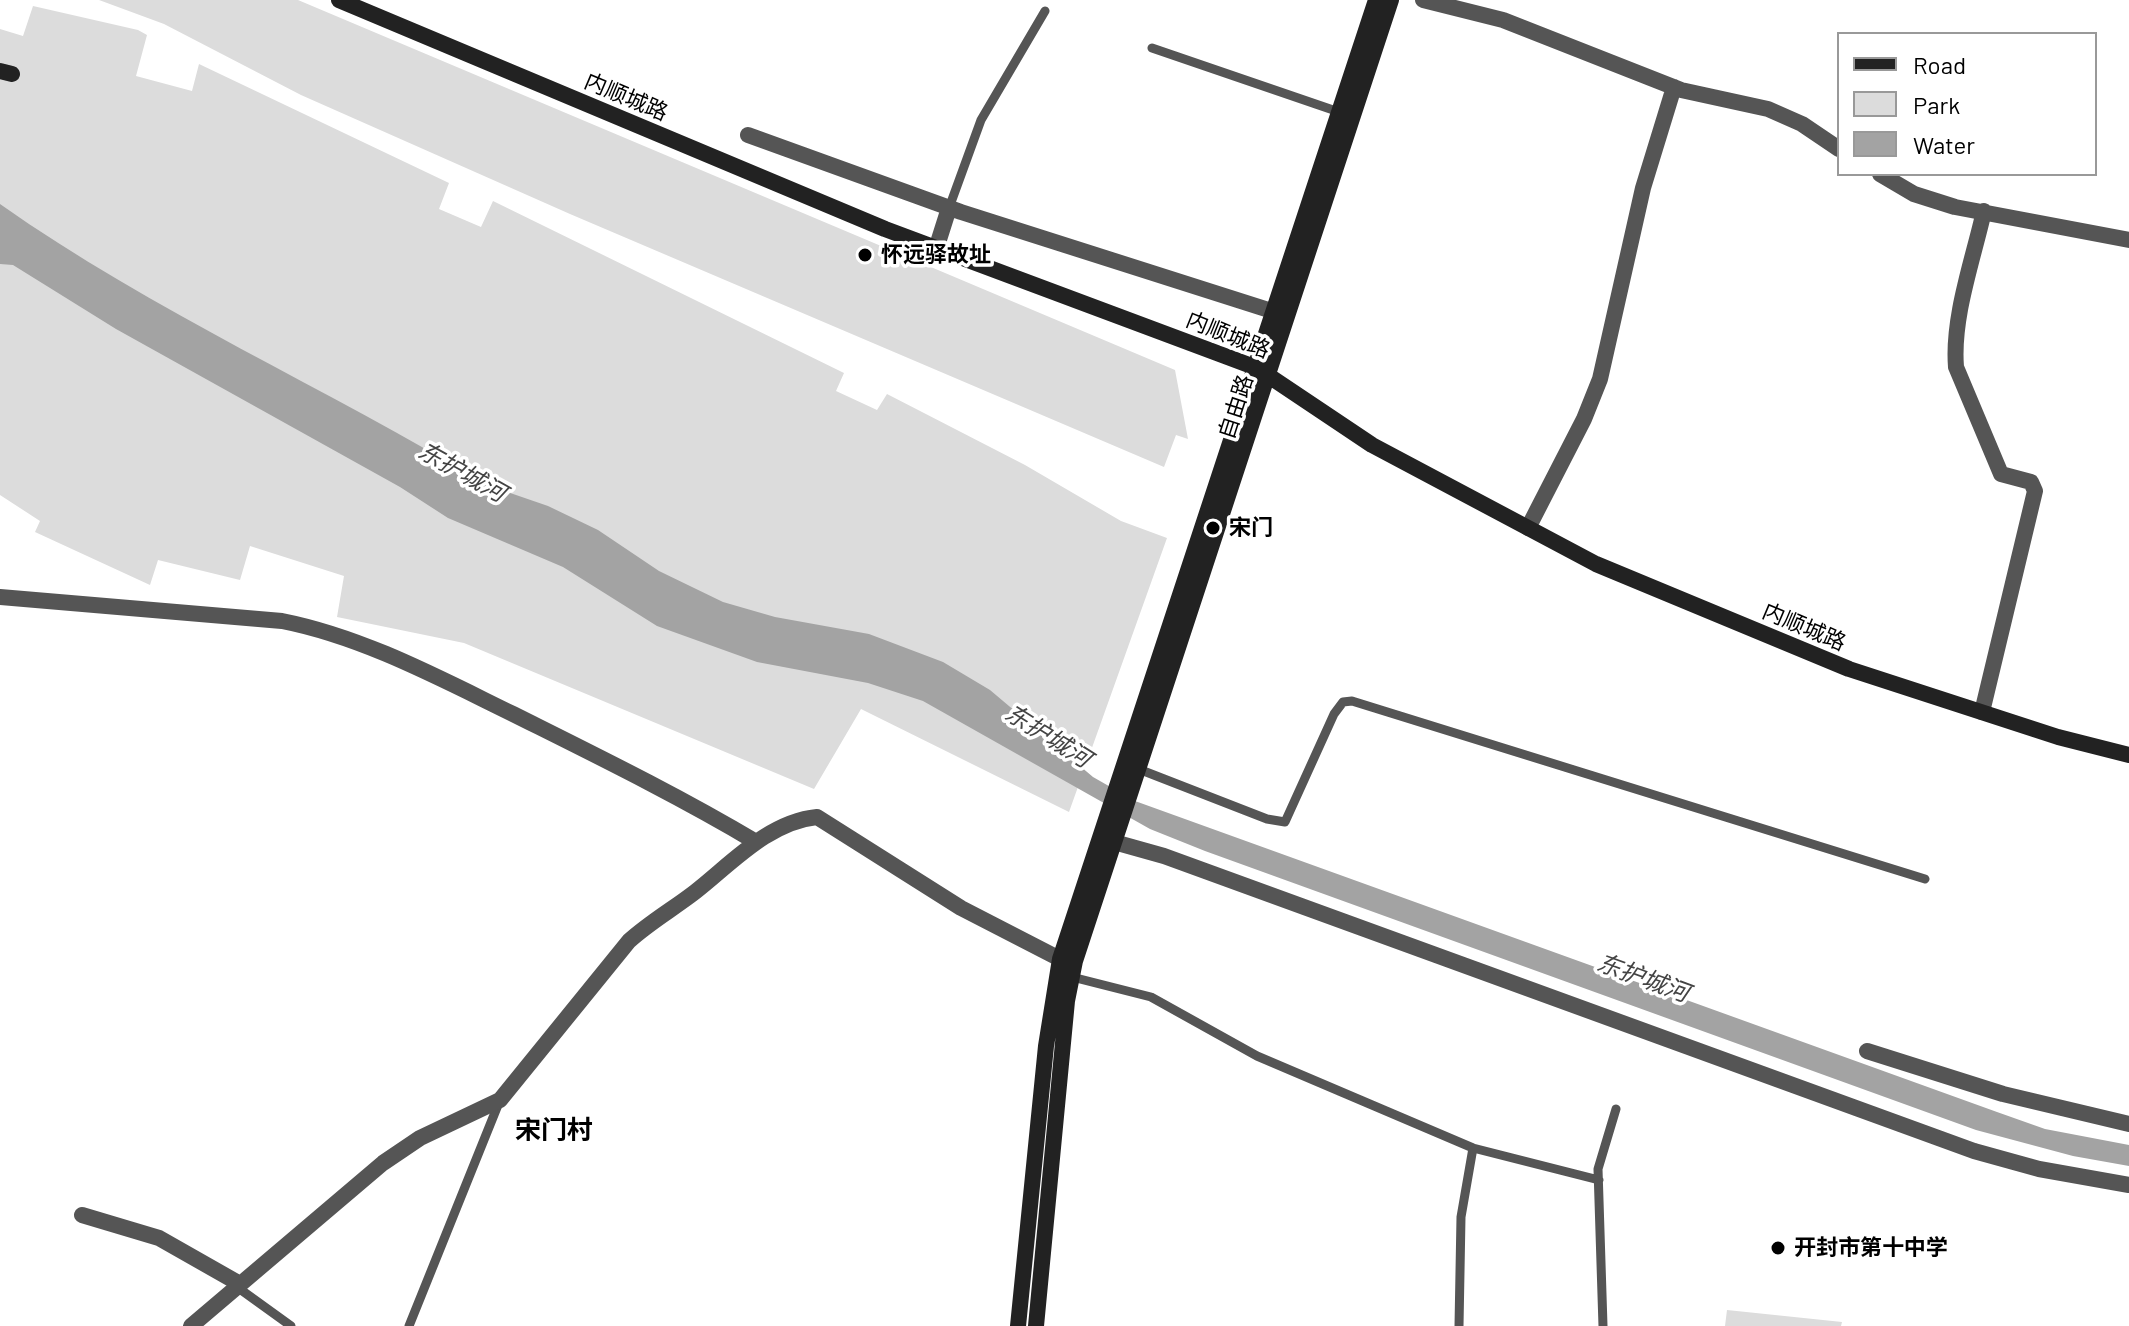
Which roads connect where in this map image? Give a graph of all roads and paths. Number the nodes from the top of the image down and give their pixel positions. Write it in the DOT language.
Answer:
graph roads {
  1 [pos="339,0"];
  2 [pos="1376,0"];
  3 [pos="1391,0"];
  4 [pos="1423,0"];
  5 [pos="1045,11"];
  6 [pos="1152,48"];
  7 [pos="1674,87"];
  8 [pos="1339,112"];
  9 [pos="748,135"];
  10 [pos="1837,148"];
  11 [pos="1883,176"];
  12 [pos="949,208"];
  13 [pos="1984,211"];
  14 [pos="2129,240"];
  15 [pos="936,249"];
  16 [pos="1275,312"];
  17 [pos="1263,372"];
  18 [pos="1528,528"];
  19 [pos="0,597"];
  20 [pos="1982,712"];
  21 [pos="2129,755"];
  22 [pos="1134,775"];
  23 [pos="1113,832"];
  24 [pos="756,842"];
  25 [pos="1925,879"];
  26 [pos="1060,959"];
  27 [pos="1072,977"];
  28 [pos="1867,1051"];
  29 [pos="500,1100"];
  30 [pos="1616,1109"];
  31 [pos="2129,1124"];
  32 [pos="1473,1148"];
  33 [pos="1599,1180"];
  34 [pos="2129,1185"];
  35 [pos="82,1215"];
  36 [pos="238,1286"];
  37 [pos="191,1326"];
  38 [pos="291,1326"];
  39 [pos="409,1326"];
  40 [pos="1018,1326"];
  41 [pos="1036,1326"];
  42 [pos="1459,1326"];
  43 [pos="1603,1326"];
  1 -- 15 [label="street, 内顺城路"];
  2 -- 8 [label="street, 自由路"];
  3 -- 17 [label="street, 自由路"];
  4 -- 7 [label="street"];
  5 -- 12 [label="lane"];
  6 -- 8 [label="lane"];
  7 -- 10 [label="street"];
  7 -- 18 [label="street"];
  8 -- 16 [label="street, 自由路"];
  9 -- 12 [label="street"];
  11 -- 13 [label="street"];
  12 -- 15 [label="street"];
  12 -- 16 [label="street"];
  13 -- 14 [label="street"];
  13 -- 20 [label="street"];
  15 -- 17 [label="street, 内顺城路"];
  16 -- 17 [label="street, 自由路"];
  17 -- 18 [label="street, 内顺城路"];
  17 -- 22 [label="street, 自由路"];
  18 -- 20 [label="street, 内顺城路"];
  19 -- 24 [label="street"];
  20 -- 21 [label="street, 内顺城路"];
  22 -- 23 [label="street, 自由路"];
  22 -- 25 [label="lane"];
  23 -- 26 [label="street"];
  23 -- 27 [label="street"];
  23 -- 34 [label="street"];
  24 -- 26 [label="street"];
  24 -- 29 [label="street"];
  26 -- 40 [label="street"];
  27 -- 32 [label="lane"];
  27 -- 41 [label="street"];
  28 -- 31 [label="street"];
  29 -- 36 [label="street"];
  29 -- 39 [label="lane"];
  30 -- 33 [label="lane"];
  32 -- 33 [label="lane"];
  32 -- 42 [label="lane"];
  33 -- 43 [label="lane"];
  35 -- 36 [label="street"];
  36 -- 37 [label="street"];
  36 -- 38 [label="lane"];
}
